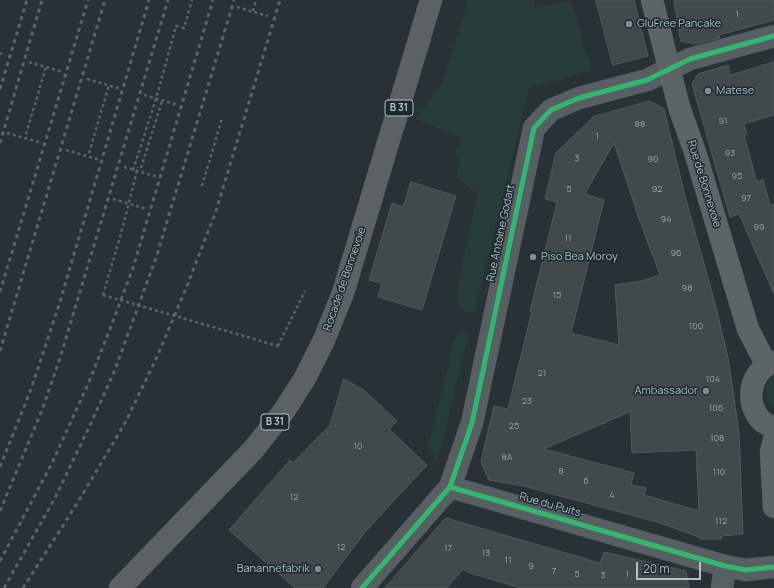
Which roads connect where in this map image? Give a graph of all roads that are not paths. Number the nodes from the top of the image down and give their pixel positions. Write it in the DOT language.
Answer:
graph roads {
  1 [pos="431,0"];
  2 [pos="652,0"];
  3 [pos="774,36"];
  4 [pos="668,69"];
  5 [pos="770,363"];
  6 [pos="774,428"];
  7 [pos="774,440"];
  8 [pos="450,487"];
  9 [pos="774,507"];
  10 [pos="725,566"];
  11 [pos="774,567"];
  12 [pos="120,588"];
  13 [pos="362,588"];
  14 [pos="722,588"];
  1 -- 12 [label="main road, Rocade de Bonnevoie / B 31"];
  2 -- 4 [label="main road, Rue de Bonnevoie"];
  3 -- 4 [label="street, Rue Antoine Godart"];
  4 -- 5 [label="main road, Rue de Bonnevoie"];
  4 -- 8 [label="street, Rue Antoine Godart"];
  5 -- 6 [label="main road, Rue de Bonnevoie"];
  7 -- 9 [label="main road"];
  8 -- 10 [label="street, Rue du Puits"];
  8 -- 13 [label="street"];
  10 -- 11 [label="street, Rue du Puits"];
  10 -- 14 [label="street"];
}
